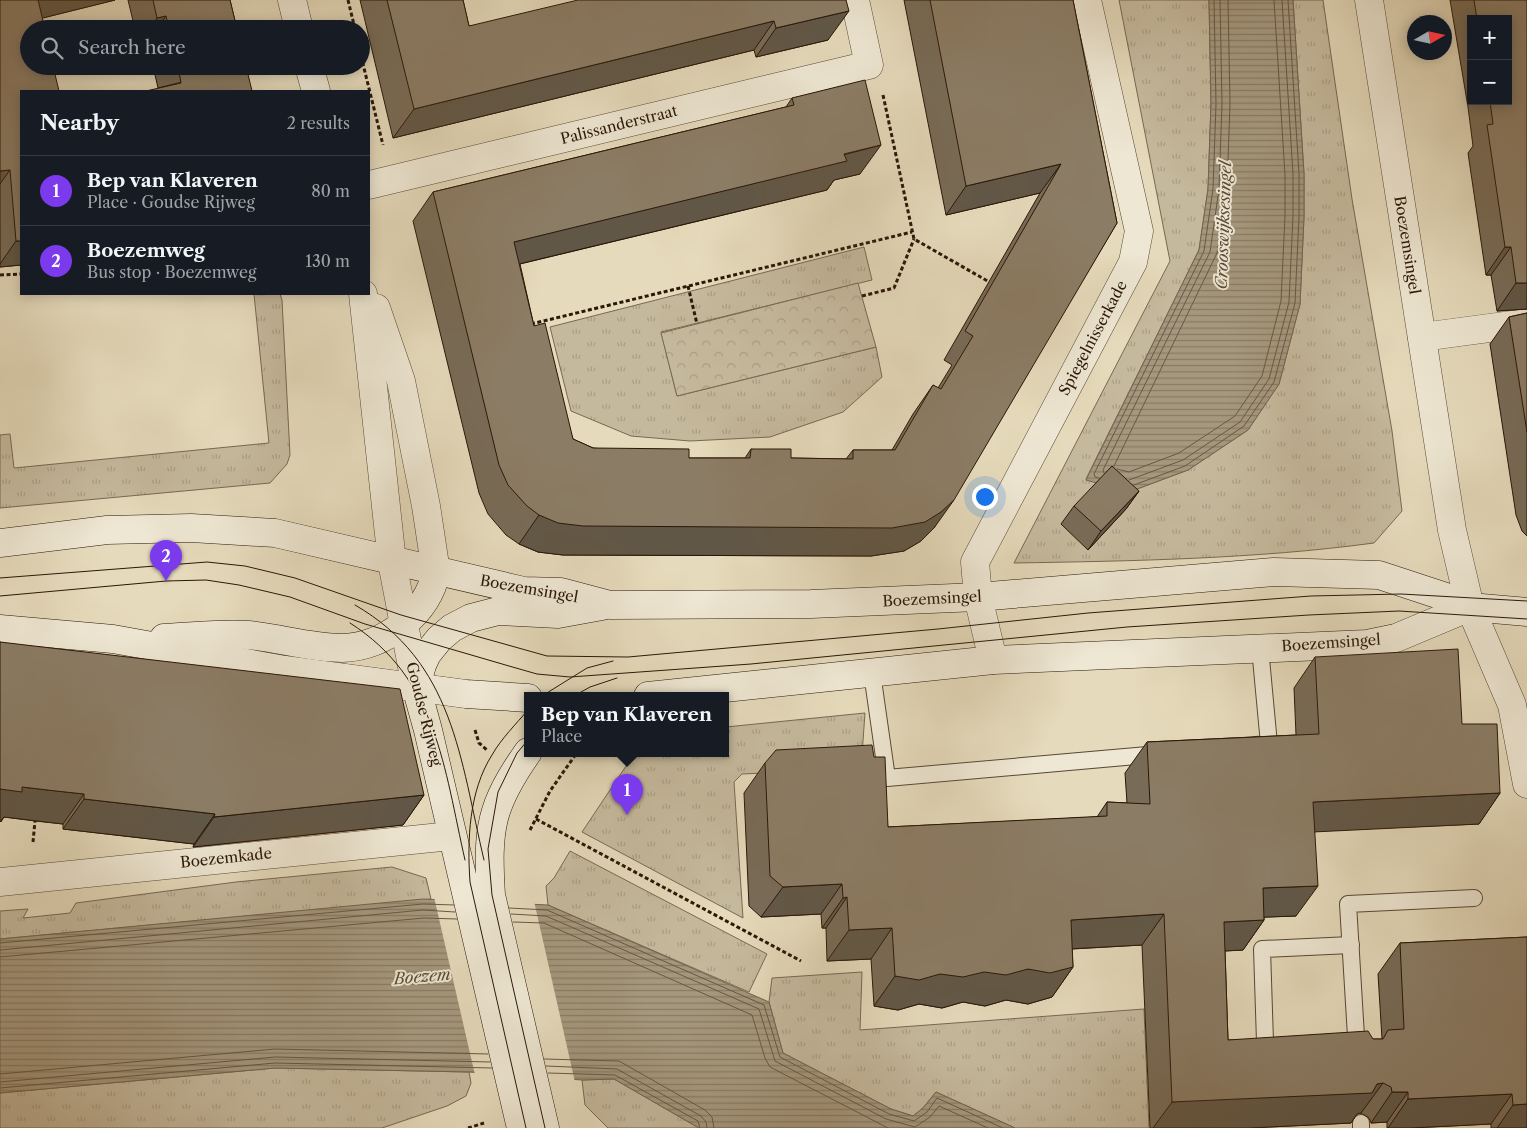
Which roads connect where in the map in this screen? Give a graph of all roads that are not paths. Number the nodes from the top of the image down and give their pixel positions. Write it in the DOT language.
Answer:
graph roads {
  1 [pos="292,0"];
  2 [pos="855,0"];
  3 [pos="1087,0"];
  4 [pos="1369,0"];
  5 [pos="297,20"];
  6 [pos="312,75"];
  7 [pos="316,90"];
  8 [pos="380,183"];
  9 [pos="370,292"];
  10 [pos="363,295"];
  11 [pos="1527,323"];
  12 [pos="1422,336"];
  13 [pos="0,542"];
  14 [pos="392,562"];
  15 [pos="436,572"];
  16 [pos="978,597"];
  17 [pos="610,605"];
  18 [pos="1470,607"];
  19 [pos="1527,612"];
  20 [pos="403,624"];
  21 [pos="0,629"];
  22 [pos="113,639"];
  23 [pos="1260,648"];
  24 [pos="993,660"];
  25 [pos="872,673"];
  26 [pos="416,687"];
  27 [pos="687,692"];
  28 [pos="524,698"];
  29 [pos="1240,747"];
  30 [pos="1171,753"];
  31 [pos="525,757"];
  32 [pos="1527,784"];
  33 [pos="451,836"];
  34 [pos="0,882"];
  35 [pos="479,894"];
  36 [pos="1474,898"];
  37 [pos="1350,945"];
  38 [pos="1265,1042"];
  39 [pos="1357,1061"];
  40 [pos="521,1082"];
  41 [pos="521,1128"];
  42 [pos="544,1128"];
  1 -- 5 [label="street"];
  2 -- 8 [label="street, Palissanderstraat"];
  3 -- 16 [label="street, Spiegelnisserkade"];
  4 -- 12 [label="street, Boezemsingel"];
  6 -- 7 [label="street"];
  9 -- 15 [label="street"];
  10 -- 14 [label="street, Goudse Rijweg"];
  11 -- 12 [label="street"];
  12 -- 18 [label="street, Boezemsingel"];
  13 -- 14 [label="street, Boezemsingel"];
  14 -- 15 [label="street, Boezemsingel"];
  14 -- 20 [label="street, Goudse Rijweg"];
  15 -- 17 [label="street, Boezemsingel"];
  15 -- 20 [label="street"];
  16 -- 17 [label="street, Boezemsingel"];
  16 -- 18 [label="street, Boezemsingel"];
  16 -- 24 [label="street, Spiegelnisserkade"];
  17 -- 26 [label="street"];
  18 -- 19 [label="street"];
  18 -- 23 [label="street, Boezemsingel"];
  18 -- 32 [label="street"];
  20 -- 22 [label="street"];
  20 -- 26 [label="street, Goudse Rijweg"];
  21 -- 22 [label="street"];
  22 -- 26 [label="street"];
  23 -- 24 [label="street, Boezemsingel"];
  23 -- 29 [label="lane"];
  24 -- 25 [label="street, Boezemsingel"];
  25 -- 27 [label="street, Boezemsingel"];
  25 -- 30 [label="lane"];
  26 -- 28 [label="street"];
  26 -- 33 [label="street, Goudse Rijweg"];
  31 -- 35 [label="street, Goudse Rijweg"];
  33 -- 34 [label="street, Boezemkade"];
  33 -- 35 [label="street, Goudse Rijweg"];
  35 -- 40 [label="street, Goudse Rijweg"];
  36 -- 37 [label="lane"];
  37 -- 38 [label="lane"];
  37 -- 39 [label="lane"];
  40 -- 41 [label="street, Goudse Rijweg"];
  40 -- 42 [label="street, Goudse Rijweg"];
}
